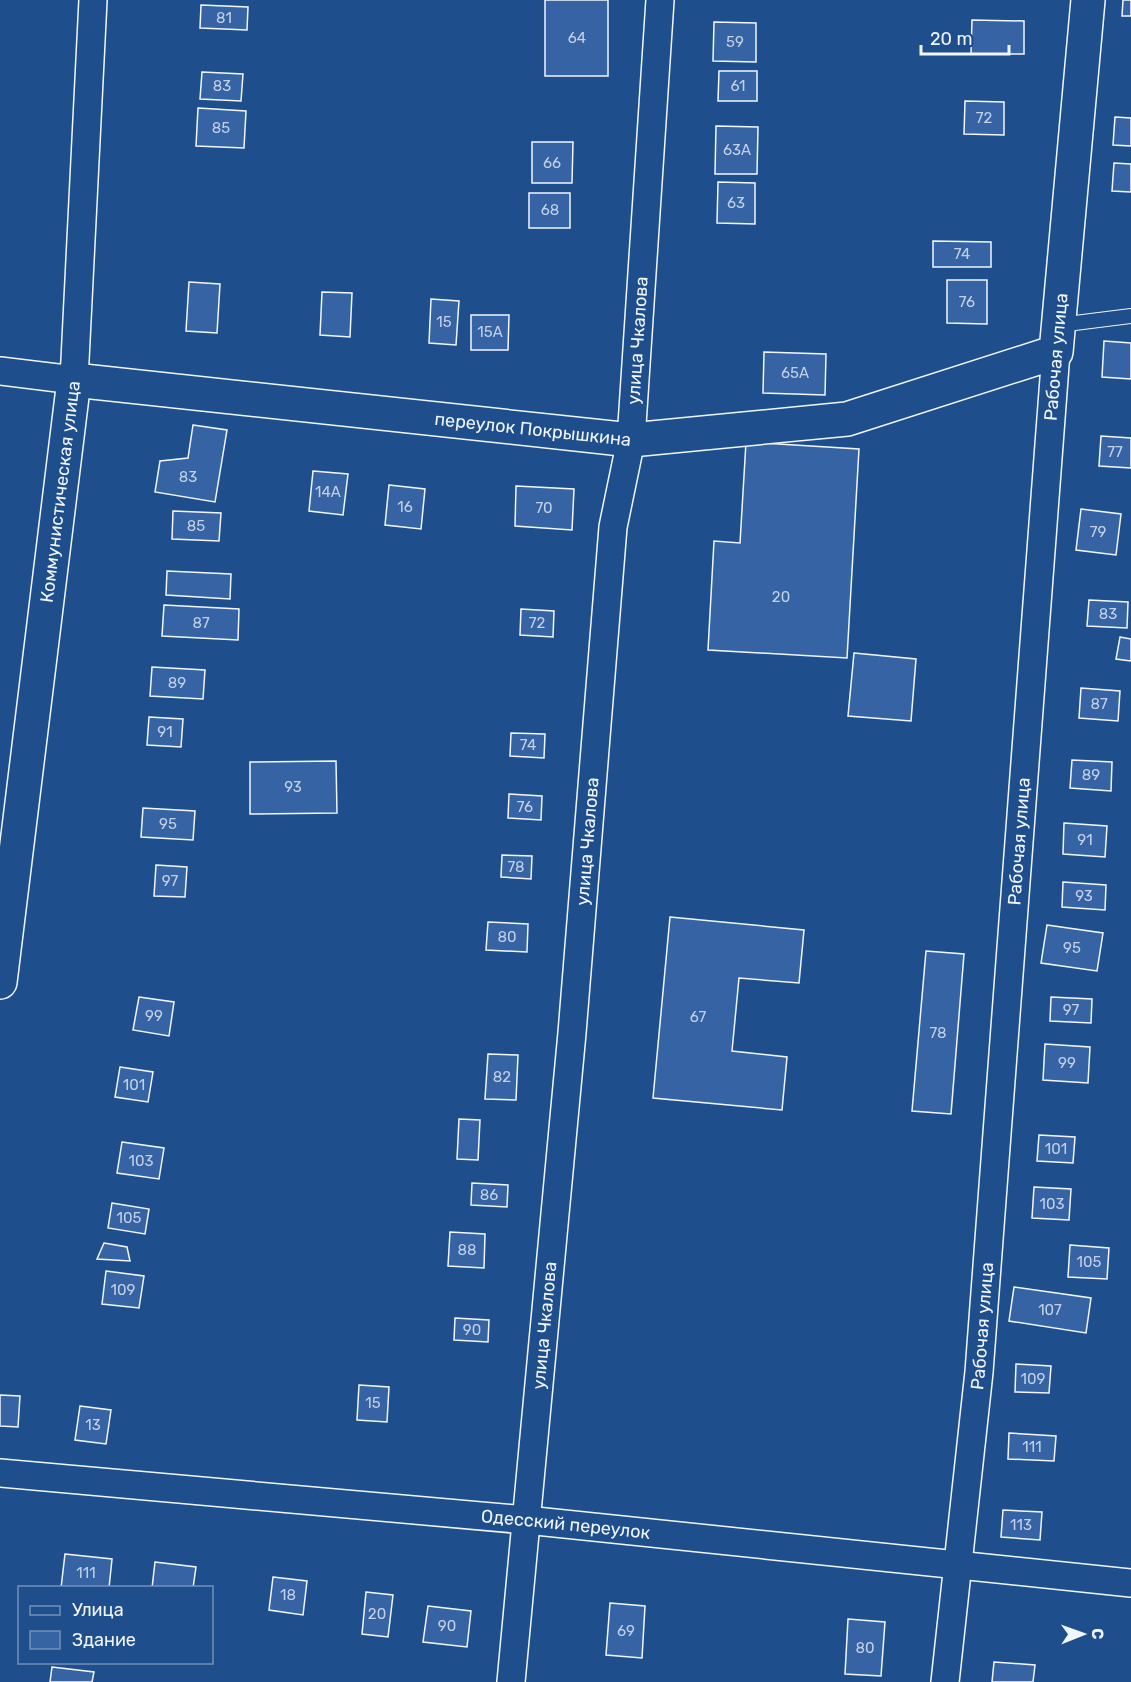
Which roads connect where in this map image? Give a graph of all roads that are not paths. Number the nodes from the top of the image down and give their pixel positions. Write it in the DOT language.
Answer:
graph roads {
  1 [pos="93,0"];
  2 [pos="660,0"];
  3 [pos="1088,0"];
  4 [pos="1131,316"];
  5 [pos="1058,339"];
  6 [pos="0,371"];
  7 [pos="74,380"];
  8 [pos="631,440"];
  9 [pos="0,982"];
  10 [pos="0,1473"];
  11 [pos="526,1520"];
  12 [pos="958,1564"];
  13 [pos="1131,1583"];
  14 [pos="511,1682"];
  15 [pos="945,1682"];
  1 -- 7 [label="street, Коммунистическая улица"];
  2 -- 8 [label="street, улица Чкалова"];
  3 -- 5 [label="street, Рабочая улица"];
  4 -- 5 [label="lane"];
  5 -- 8 [label="street, переулок Покрышкина"];
  5 -- 12 [label="street, Рабочая улица"];
  6 -- 7 [label="street, переулок Покрышкина"];
  7 -- 8 [label="street, переулок Покрышкина"];
  7 -- 9 [label="street, Коммунистическая улица"];
  8 -- 11 [label="street, улица Чкалова"];
  10 -- 11 [label="street, Одесский переулок"];
  11 -- 12 [label="street, Одесский переулок"];
  11 -- 14 [label="street, улица Чкалова"];
  12 -- 13 [label="street, Одесский переулок"];
  12 -- 15 [label="street, Рабочая улица"];
}
